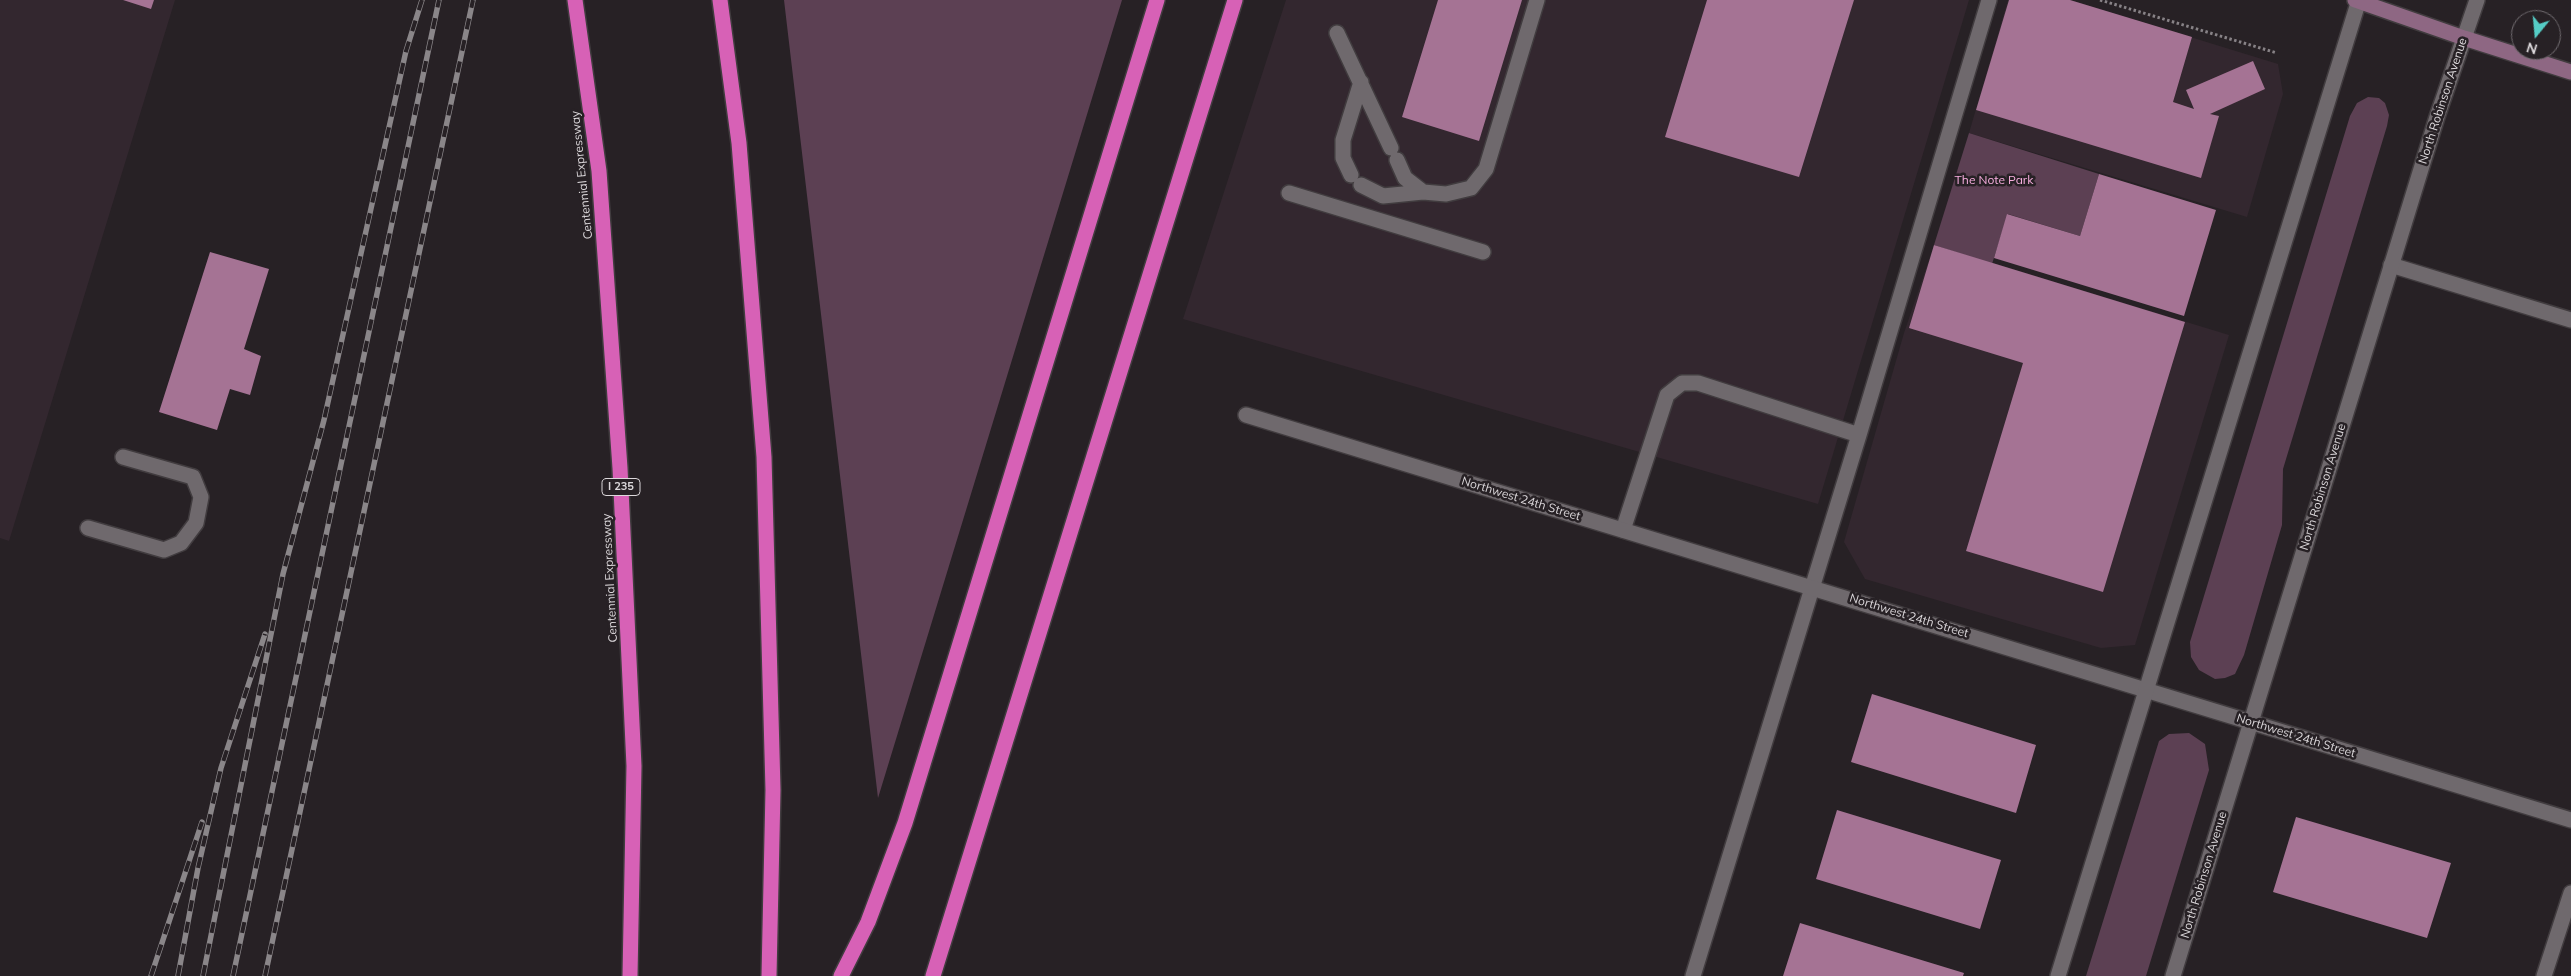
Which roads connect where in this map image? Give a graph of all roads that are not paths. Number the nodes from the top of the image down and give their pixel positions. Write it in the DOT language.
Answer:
graph roads {
  1 [pos="575,0"];
  2 [pos="720,0"];
  3 [pos="1158,0"];
  4 [pos="1235,0"];
  5 [pos="1537,0"];
  6 [pos="1989,0"];
  7 [pos="2358,0"];
  8 [pos="2477,0"];
  9 [pos="1337,33"];
  10 [pos="2464,38"];
  11 [pos="2571,72"];
  12 [pos="1361,82"];
  13 [pos="1423,192"];
  14 [pos="1289,193"];
  15 [pos="1483,252"];
  16 [pos="2391,265"];
  17 [pos="2571,320"];
  18 [pos="1246,415"];
  19 [pos="1859,435"];
  20 [pos="123,457"];
  21 [pos="88,528"];
  22 [pos="1623,530"];
  23 [pos="1812,587"];
  24 [pos="2146,689"];
  25 [pos="2250,722"];
  26 [pos="2571,820"];
  27 [pos="2571,893"];
  28 [pos="630,976"];
  29 [pos="769,976"];
  30 [pos="841,976"];
  31 [pos="933,976"];
  32 [pos="1692,976"];
  33 [pos="2058,976"];
  34 [pos="2173,976"];
  35 [pos="2544,976"];
  1 -- 28 [label="highway, Centennial Expressway / I 235"];
  2 -- 29 [label="highway"];
  3 -- 30 [label="highway"];
  4 -- 31 [label="highway"];
  5 -- 13 [label="street"];
  6 -- 19 [label="street"];
  7 -- 10 [label="main road"];
  7 -- 24 [label="street"];
  8 -- 10 [label="street, North Robinson Avenue"];
  9 -- 12 [label="street"];
  10 -- 11 [label="main road"];
  10 -- 16 [label="street, North Robinson Avenue"];
  12 -- 13 [label="street"];
  12 -- 13 [label="street"];
  14 -- 15 [label="street"];
  16 -- 17 [label="street"];
  16 -- 25 [label="street, North Robinson Avenue"];
  18 -- 22 [label="street, Northwest 24th Street"];
  19 -- 22 [label="street"];
  19 -- 23 [label="street"];
  20 -- 21 [label="street"];
  22 -- 23 [label="street, Northwest 24th Street"];
  23 -- 24 [label="street, Northwest 24th Street"];
  23 -- 32 [label="street"];
  24 -- 25 [label="street, Northwest 24th Street"];
  24 -- 33 [label="street"];
  25 -- 26 [label="street, Northwest 24th Street"];
  25 -- 34 [label="street, North Robinson Avenue"];
  27 -- 35 [label="street"];
}
